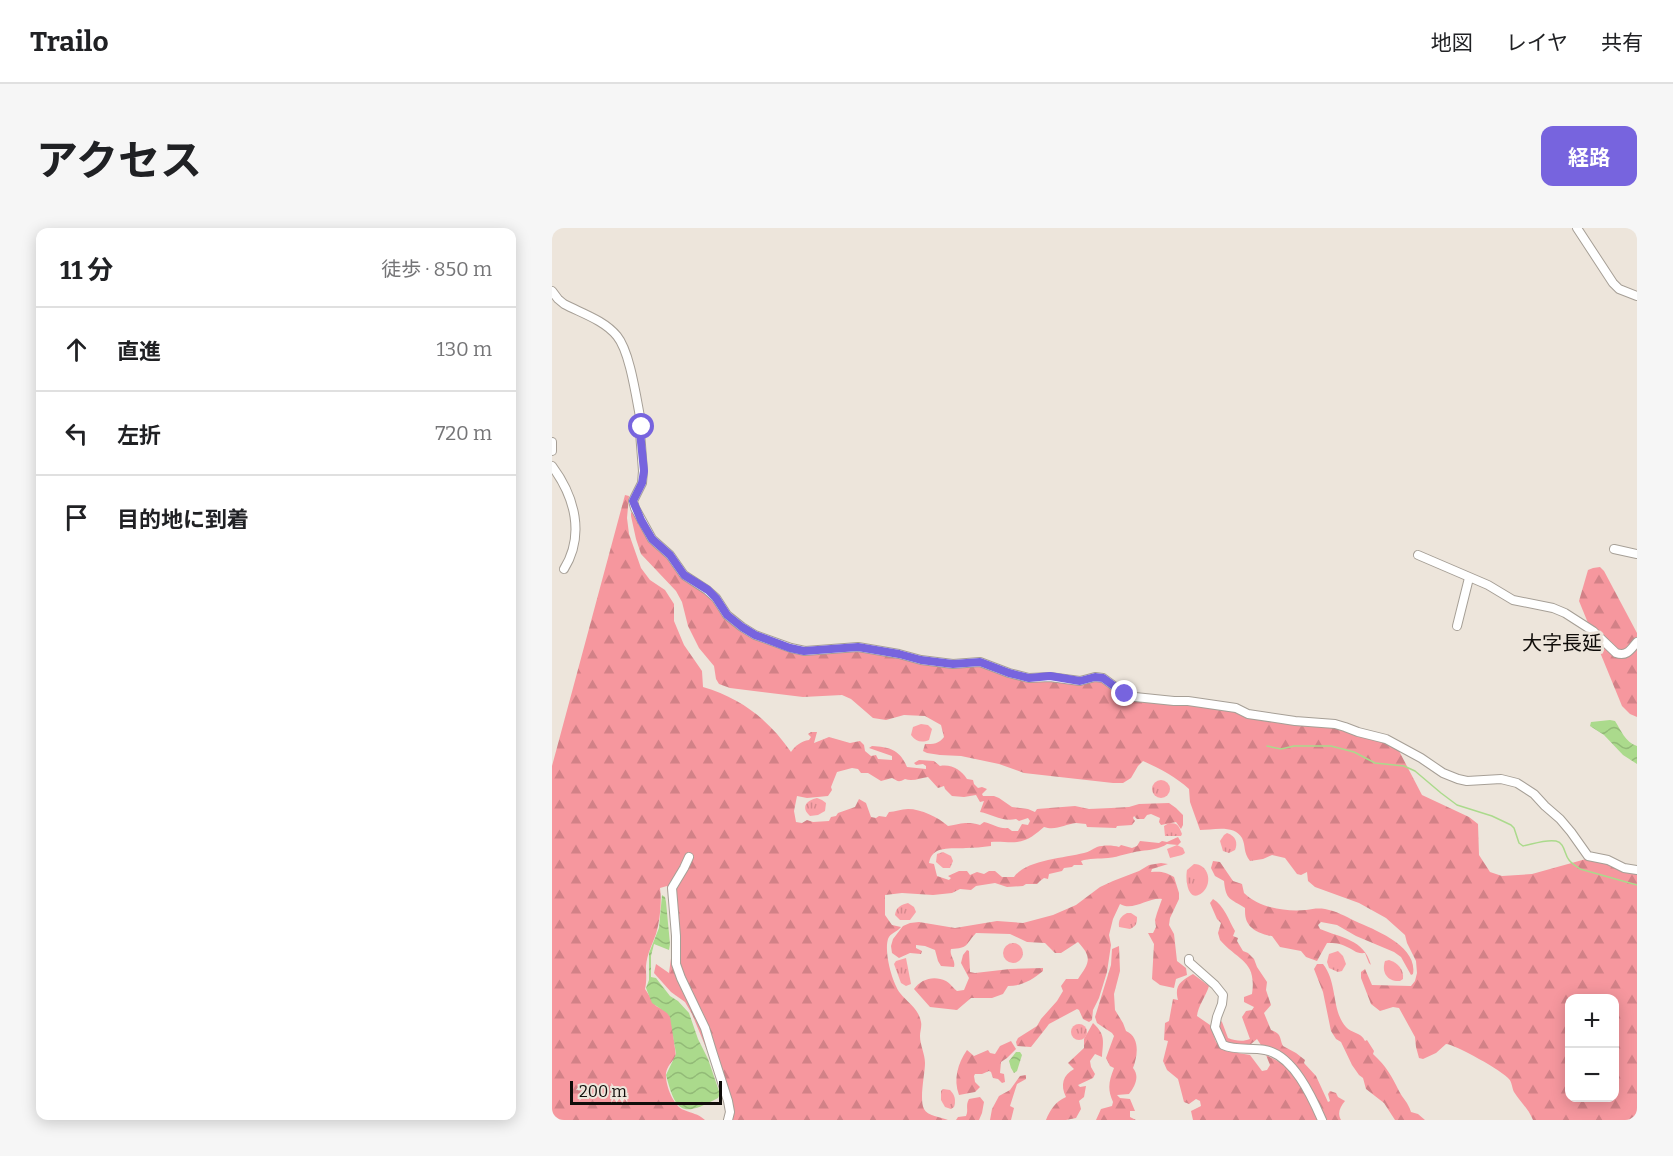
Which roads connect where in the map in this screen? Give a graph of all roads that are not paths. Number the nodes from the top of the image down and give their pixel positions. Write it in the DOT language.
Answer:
graph roads {
  1 [pos="1577,228"];
  2 [pos="552,291"];
  3 [pos="1637,296"];
  4 [pos="552,442"];
  5 [pos="552,451"];
  6 [pos="552,466"];
  7 [pos="1614,549"];
  8 [pos="1637,554"];
  9 [pos="1418,555"];
  10 [pos="564,569"];
  11 [pos="1469,578"];
  12 [pos="1457,626"];
  13 [pos="1637,642"];
  14 [pos="690,856"];
  15 [pos="1637,870"];
  16 [pos="1189,959"];
  17 [pos="728,1120"];
  18 [pos="1322,1120"];
  1 -- 3 [label="street"];
  2 -- 15 [label="street"];
  4 -- 5 [label="street"];
  6 -- 10 [label="street"];
  7 -- 8 [label="street"];
  9 -- 11 [label="street"];
  11 -- 12 [label="street"];
  11 -- 13 [label="street"];
  14 -- 17 [label="street"];
  16 -- 18 [label="street"];
}
